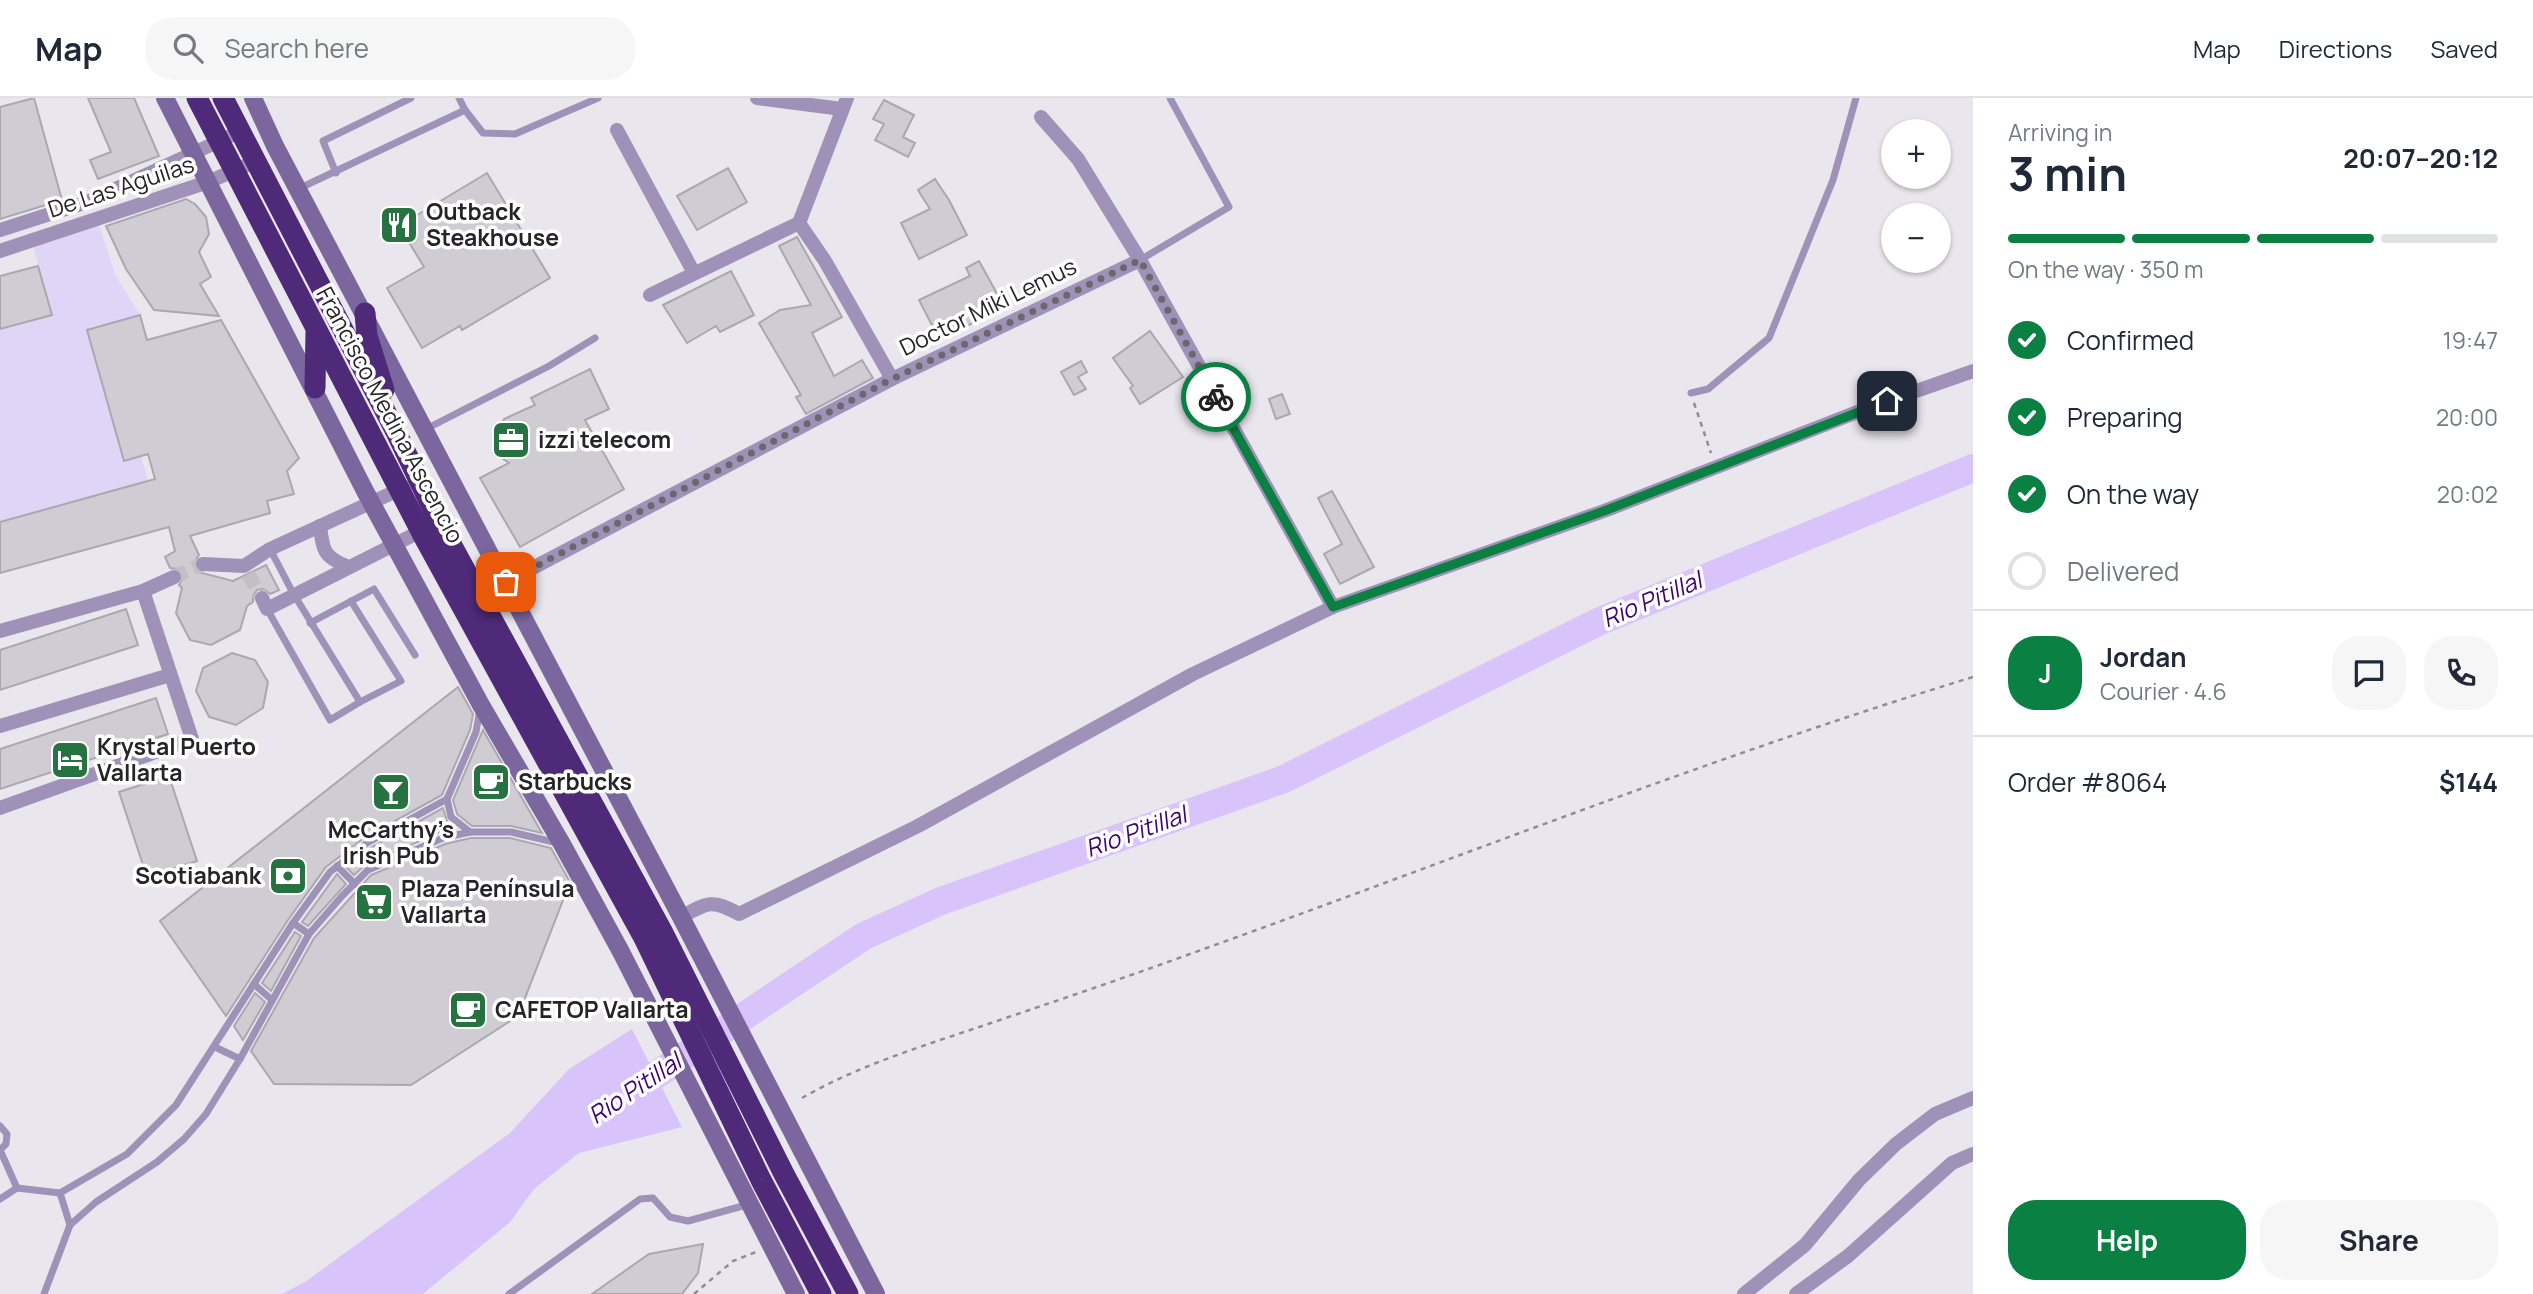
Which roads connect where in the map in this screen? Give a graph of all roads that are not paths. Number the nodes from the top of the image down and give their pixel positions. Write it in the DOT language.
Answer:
graph roads {
  1 [pos="165,98"];
  2 [pos="197,98"];
  3 [pos="223,98"];
  4 [pos="253,98"];
  5 [pos="411,98"];
  6 [pos="459,98"];
  7 [pos="598,98"];
  8 [pos="757,98"];
  9 [pos="1170,98"];
  10 [pos="1856,98"];
  11 [pos="578,102"];
  12 [pos="844,103"];
  13 [pos="465,110"];
  14 [pos="1041,117"];
  15 [pos="617,130"];
  16 [pos="239,132"];
  17 [pos="218,142"];
  18 [pos="193,153"];
  19 [pos="254,162"];
  20 [pos="233,172"];
  21 [pos="336,173"];
  22 [pos="208,182"];
  23 [pos="298,189"];
  24 [pos="87,202"];
  25 [pos="92,220"];
  26 [pos="799,223"];
  27 [pos="0,230"];
  28 [pos="0,251"];
  29 [pos="1140,260"];
  30 [pos="694,272"];
  31 [pos="650,295"];
  32 [pos="365,313"];
  33 [pos="316,330"];
  34 [pos="595,338"];
  35 [pos="1973,371"];
  36 [pos="892,379"];
  37 [pos="315,388"];
  38 [pos="1691,393"];
  39 [pos="426,429"];
  40 [pos="396,432"];
  41 [pos="410,485"];
  42 [pos="372,503"];
  43 [pos="320,526"];
  44 [pos="430,526"];
  45 [pos="393,543"];
  46 [pos="270,549"];
  47 [pos="203,564"];
  48 [pos="346,566"];
  49 [pos="174,577"];
  50 [pos="506,582"];
  51 [pos="143,590"];
  52 [pos="293,593"];
  53 [pos="351,601"];
  54 [pos="264,603"];
  55 [pos="1333,607"];
  56 [pos="310,622"];
  57 [pos="0,631"];
  58 [pos="415,655"];
  59 [pos="170,676"];
  60 [pos="360,702"];
  61 [pos="481,705"];
  62 [pos="0,726"];
  63 [pos="447,799"];
  64 [pos="0,808"];
  65 [pos="470,832"];
  66 [pos="562,844"];
  67 [pos="337,866"];
  68 [pos="355,884"];
  69 [pos="682,920"];
  70 [pos="293,923"];
  71 [pos="309,934"];
  72 [pos="653,935"];
  73 [pos="254,985"];
  74 [pos="272,1000"];
  75 [pos="215,1047"];
  76 [pos="240,1059"];
  77 [pos="1973,1098"];
  78 [pos="0,1126"];
  79 [pos="1973,1154"];
  80 [pos="17,1188"];
  81 [pos="60,1192"];
  82 [pos="0,1199"];
  83 [pos="750,1204"];
  84 [pos="70,1225"];
  85 [pos="44,1294"];
  86 [pos="509,1294"];
  87 [pos="796,1294"];
  88 [pos="821,1294"];
  89 [pos="848,1294"];
  90 [pos="876,1294"];
  91 [pos="1744,1294"];
  92 [pos="1796,1294"];
  1 -- 18 [label="main road"];
  2 -- 17 [label="highway, Francisco Medina Ascencio"];
  3 -- 16 [label="highway, Francisco Medina Ascencio"];
  4 -- 23 [label="main road"];
  5 -- 21 [label="lane"];
  6 -- 13 [label="lane"];
  7 -- 11 [label="lane"];
  8 -- 12 [label="street"];
  9 -- 29 [label="lane"];
  10 -- 38 [label="lane"];
  11 -- 13 [label="lane"];
  12 -- 26 [label="street"];
  13 -- 21 [label="lane"];
  14 -- 29 [label="street"];
  15 -- 30 [label="street"];
  16 -- 17 [label="street, De Las Aguilas"];
  16 -- 19 [label="highway, Francisco Medina Ascencio"];
  17 -- 18 [label="street, De Las Aguilas"];
  17 -- 20 [label="highway, Francisco Medina Ascencio"];
  18 -- 22 [label="main road"];
  18 -- 24 [label="street, De Las Aguilas"];
  19 -- 20 [label="street, De Las Aguilas"];
  19 -- 40 [label="highway, Francisco Medina Ascencio"];
  20 -- 22 [label="street, De Las Aguilas"];
  20 -- 33 [label="highway, Francisco Medina Ascencio"];
  21 -- 23 [label="lane"];
  22 -- 25 [label="street, De Las Aguilas"];
  22 -- 37 [label="main road"];
  23 -- 32 [label="main road"];
  24 -- 25 [label="street"];
  24 -- 27 [label="street, De Las Aguilas"];
  25 -- 28 [label="street, De Las Aguilas"];
  26 -- 30 [label="street"];
  26 -- 36 [label="street"];
  29 -- 36 [label="street, Doctor Miki Lemus"];
  29 -- 55 [label="street"];
  30 -- 31 [label="street"];
  32 -- 39 [label="main road"];
  32 -- 40 [label="highway"];
  33 -- 37 [label="highway"];
  33 -- 41 [label="highway, Francisco Medina Ascencio"];
  34 -- 39 [label="lane"];
  35 -- 55 [label="street"];
  36 -- 50 [label="street, Doctor Miki Lemus"];
  37 -- 42 [label="main road"];
  39 -- 50 [label="main road"];
  40 -- 41 [label="highway, Francisco Medina Ascencio"];
  41 -- 42 [label="street"];
  41 -- 44 [label="highway, Francisco Medina Ascencio"];
  42 -- 43 [label="street"];
  42 -- 45 [label="main road"];
  43 -- 46 [label="street"];
  43 -- 48 [label="street"];
  44 -- 45 [label="street"];
  44 -- 72 [label="highway, Francisco Medina Ascencio"];
  45 -- 48 [label="street"];
  45 -- 61 [label="main road"];
  46 -- 47 [label="street"];
  46 -- 52 [label="lane"];
  48 -- 52 [label="street"];
  49 -- 51 [label="street"];
  50 -- 69 [label="main road"];
  51 -- 57 [label="street"];
  51 -- 59 [label="street"];
  52 -- 54 [label="street"];
  52 -- 56 [label="lane"];
  53 -- 56 [label="lane"];
  53 -- 58 [label="lane"];
  53 -- 60 [label="lane"];
  54 -- 60 [label="lane"];
  55 -- 69 [label="street"];
  56 -- 60 [label="lane"];
  59 -- 62 [label="street"];
  59 -- 64 [label="street"];
  61 -- 63 [label="lane"];
  61 -- 66 [label="main road"];
  63 -- 65 [label="lane"];
  63 -- 67 [label="lane"];
  65 -- 66 [label="lane"];
  65 -- 68 [label="lane"];
  66 -- 83 [label="main road"];
  67 -- 68 [label="lane"];
  67 -- 70 [label="lane"];
  68 -- 71 [label="lane"];
  69 -- 90 [label="main road"];
  70 -- 71 [label="lane"];
  70 -- 73 [label="lane"];
  71 -- 74 [label="lane"];
  72 -- 88 [label="highway"];
  72 -- 89 [label="highway"];
  73 -- 74 [label="lane"];
  73 -- 75 [label="lane"];
  74 -- 76 [label="lane"];
  75 -- 76 [label="lane"];
  75 -- 81 [label="lane"];
  76 -- 84 [label="lane"];
  77 -- 91 [label="street"];
  78 -- 80 [label="lane"];
  79 -- 92 [label="street"];
  80 -- 81 [label="lane"];
  80 -- 82 [label="lane"];
  81 -- 84 [label="lane"];
  83 -- 86 [label="lane"];
  83 -- 87 [label="main road"];
  84 -- 85 [label="lane"];
}
